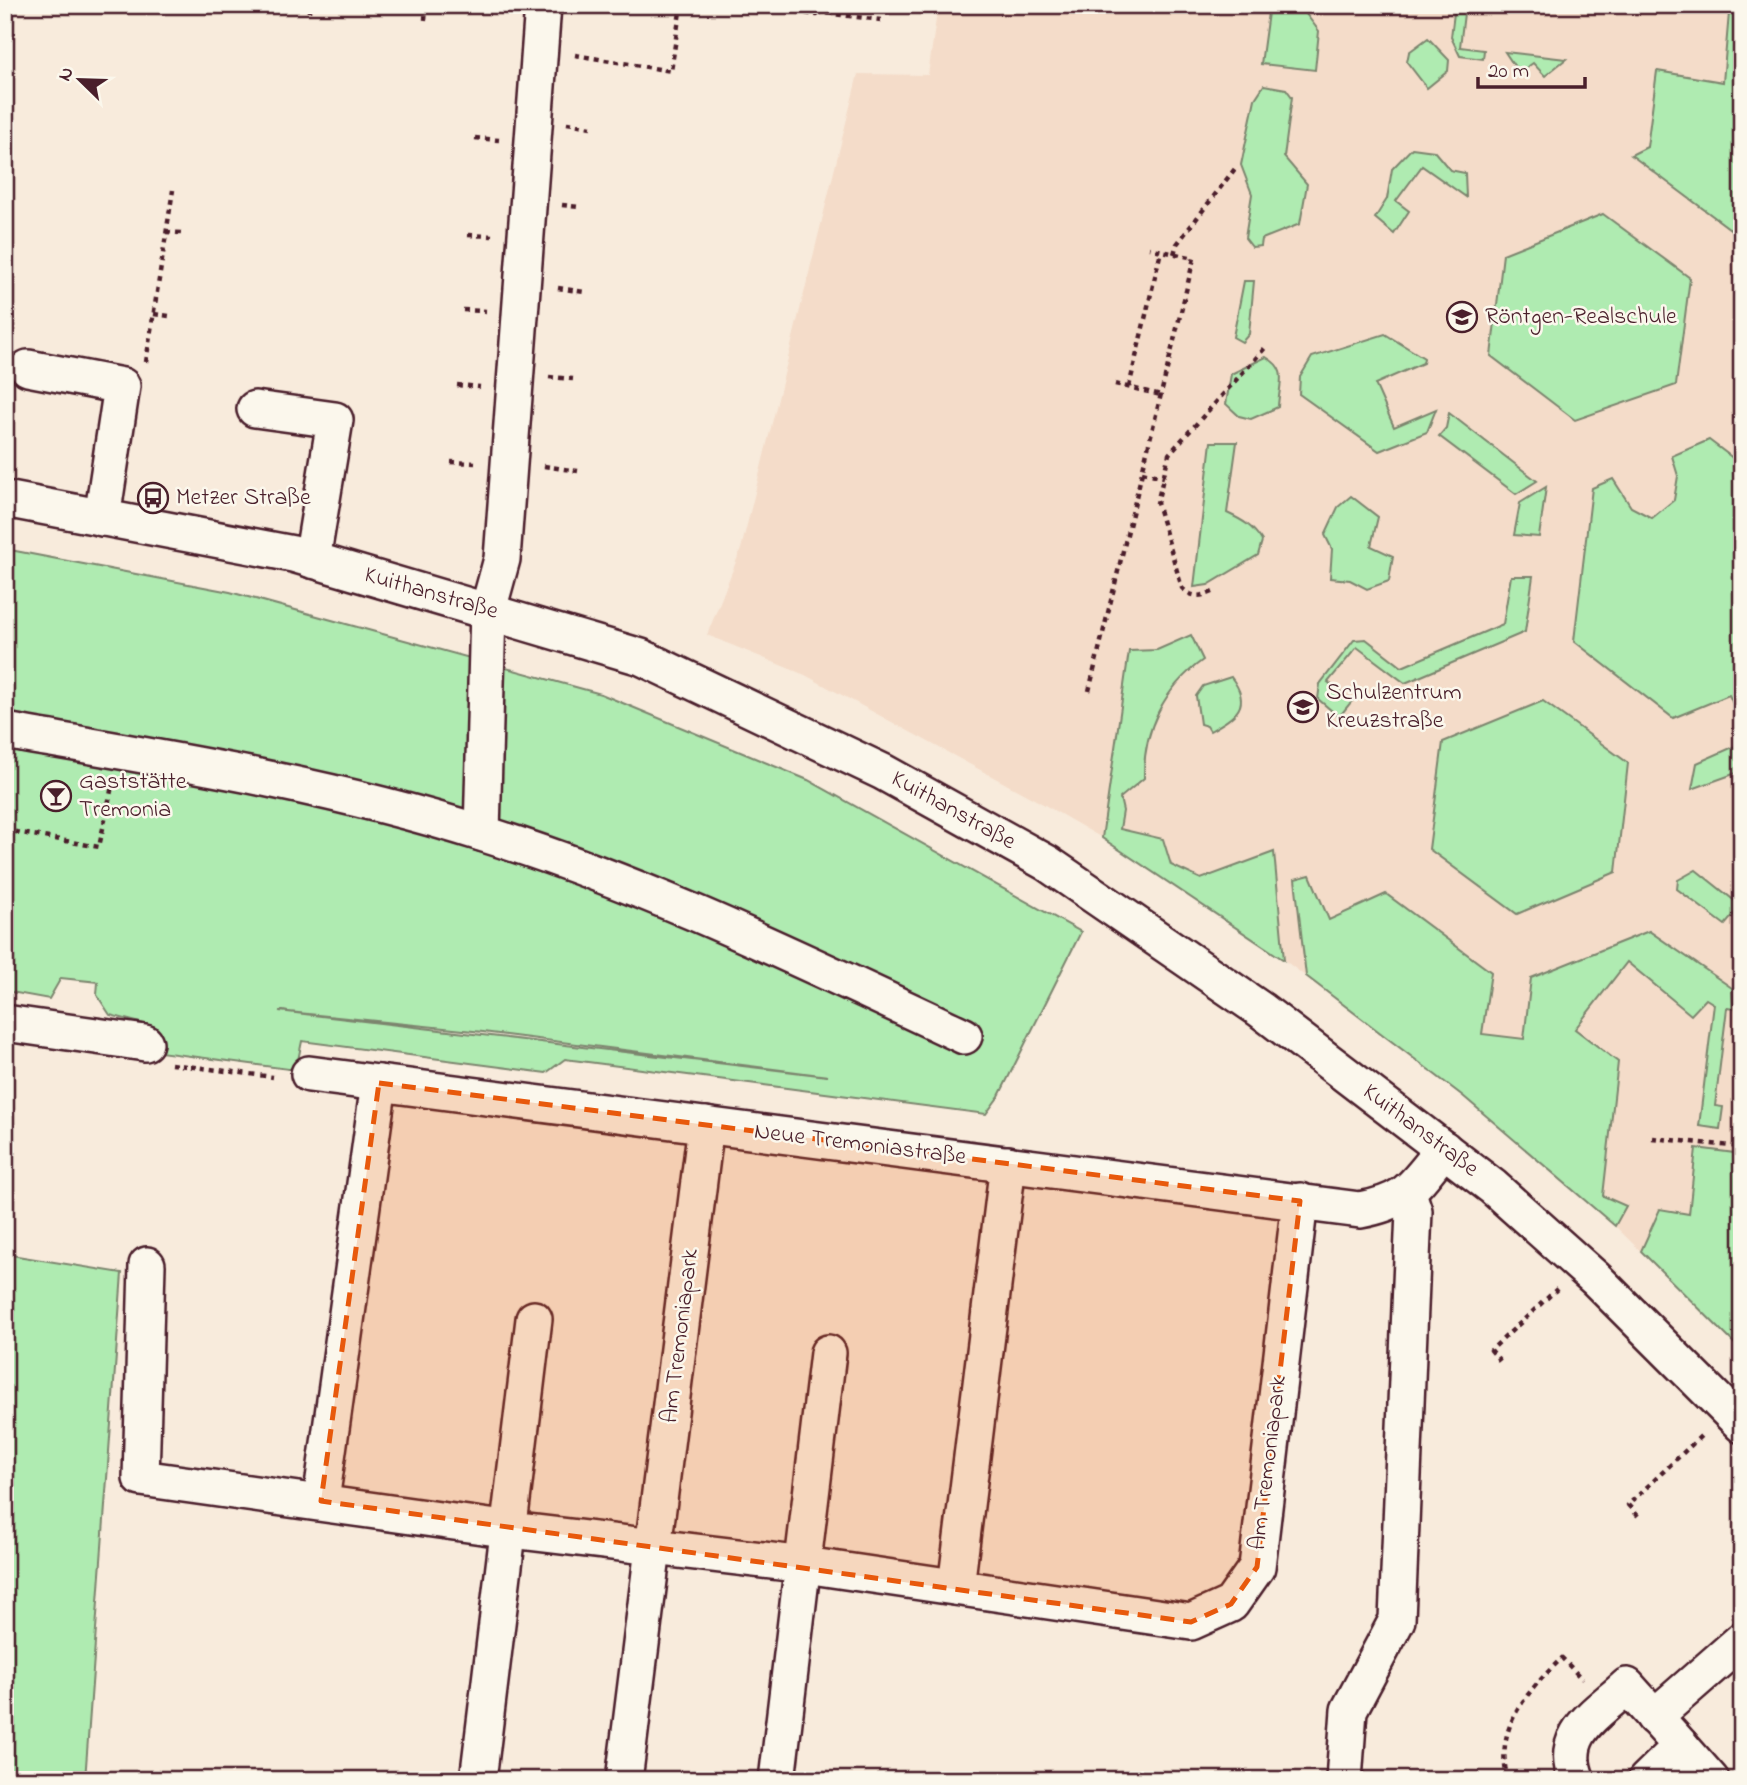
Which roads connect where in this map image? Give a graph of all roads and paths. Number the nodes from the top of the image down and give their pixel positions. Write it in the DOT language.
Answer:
graph roads {
  1 [pos="309,5"];
  2 [pos="426,5"];
  3 [pos="543,5"];
  4 [pos="681,5"];
  5 [pos="781,5"];
  6 [pos="818,5"];
  7 [pos="309,12"];
  8 [pos="817,12"];
  9 [pos="425,20"];
  10 [pos="881,20"];
  11 [pos="567,54"];
  12 [pos="562,122"];
  13 [pos="591,127"];
  14 [pos="1237,166"];
  15 [pos="173,190"];
  16 [pos="166,232"];
  17 [pos="181,233"];
  18 [pos="1149,248"];
  19 [pos="1161,251"];
  20 [pos="1174,254"];
  21 [pos="550,287"];
  22 [pos="585,292"];
  23 [pos="154,314"];
  24 [pos="169,316"];
  25 [pos="1265,348"];
  26 [pos="145,367"];
  27 [pos="28,368"];
  28 [pos="542,376"];
  29 [pos="573,379"];
  30 [pos="1115,384"];
  31 [pos="1129,387"];
  32 [pos="1161,395"];
  33 [pos="256,409"];
  34 [pos="535,464"];
  35 [pos="578,471"];
  36 [pos="1142,472"];
  37 [pos="1164,477"];
  38 [pos="5,499"];
  39 [pos="102,518"];
  40 [pos="312,560"];
  41 [pos="1213,592"];
  42 [pos="488,610"];
  43 [pos="1089,691"];
  44 [pos="5,731"];
  45 [pos="119,751"];
  46 [pos="5,830"];
  47 [pos="482,833"];
  48 [pos="5,1023"];
  49 [pos="964,1036"];
  50 [pos="145,1043"];
  51 [pos="309,1074"];
  52 [pos="379,1083"];
  53 [pos="706,1125"];
  54 [pos="1652,1138"];
  55 [pos="1742,1147"];
  56 [pos="1444,1149"];
  57 [pos="1008,1164"];
  58 [pos="1408,1193"];
  59 [pos="1300,1201"];
  60 [pos="147,1265"];
  61 [pos="1560,1286"];
  62 [pos="534,1319"];
  63 [pos="828,1353"];
  64 [pos="1500,1361"];
  65 [pos="1742,1424"];
  66 [pos="1708,1430"];
  67 [pos="321,1501"];
  68 [pos="1638,1516"];
  69 [pos="511,1530"];
  70 [pos="653,1547"];
  71 [pos="805,1565"];
  72 [pos="956,1587"];
  73 [pos="1742,1640"];
  74 [pos="1607,1705"];
  75 [pos="1654,1717"];
  76 [pos="1681,1746"];
  77 [pos="478,1780"];
  78 [pos="624,1780"];
  79 [pos="777,1780"];
  80 [pos="1344,1780"];
  81 [pos="1508,1780"];
  82 [pos="1577,1780"];
  83 [pos="1646,1780"];
  84 [pos="1711,1780"];
  1 -- 7 [label="path"];
  2 -- 9 [label="path"];
  3 -- 42 [label="street"];
  4 -- 11 [label="path"];
  5 -- 8 [label="path"];
  6 -- 8 [label="path"];
  8 -- 10 [label="path"];
  12 -- 13 [label="path"];
  14 -- 20 [label="path"];
  15 -- 16 [label="path"];
  16 -- 17 [label="path"];
  16 -- 23 [label="path"];
  18 -- 19 [label="path"];
  19 -- 20 [label="path"];
  19 -- 31 [label="path"];
  20 -- 32 [label="path"];
  21 -- 22 [label="path"];
  23 -- 24 [label="path"];
  23 -- 26 [label="path"];
  25 -- 37 [label="path"];
  27 -- 39 [label="street"];
  28 -- 29 [label="path"];
  30 -- 31 [label="path"];
  31 -- 32 [label="path"];
  32 -- 36 [label="path"];
  33 -- 40 [label="street"];
  34 -- 35 [label="path"];
  36 -- 37 [label="path"];
  36 -- 43 [label="path"];
  37 -- 41 [label="path"];
  38 -- 39 [label="street, Kuithanstraße"];
  39 -- 40 [label="street, Kuithanstraße"];
  40 -- 42 [label="street, Kuithanstraße"];
  42 -- 47 [label="street"];
  42 -- 56 [label="street, Kuithanstraße"];
  44 -- 45 [label="street"];
  45 -- 46 [label="path"];
  45 -- 47 [label="street"];
  47 -- 49 [label="street"];
  48 -- 50 [label="street"];
  50 -- 51 [label="path"];
  51 -- 52 [label="street, Neue Tremoniastraße"];
  52 -- 53 [label="street, Neue Tremoniastraße"];
  52 -- 67 [label="street"];
  53 -- 57 [label="street, Neue Tremoniastraße"];
  53 -- 70 [label="street, Am Tremoniapark"];
  54 -- 55 [label="path"];
  56 -- 58 [label="street"];
  56 -- 65 [label="street, Kuithanstraße"];
  57 -- 59 [label="street, Neue Tremoniastraße"];
  57 -- 72 [label="street"];
  58 -- 59 [label="street, Neue Tremoniastraße"];
  58 -- 80 [label="street"];
  59 -- 72 [label="street, Am Tremoniapark"];
  60 -- 67 [label="street, Am Tremoniapark"];
  61 -- 64 [label="path"];
  62 -- 69 [label="street"];
  63 -- 71 [label="street"];
  66 -- 68 [label="path"];
  67 -- 69 [label="street, Am Tremoniapark"];
  69 -- 70 [label="street, Am Tremoniapark"];
  69 -- 77 [label="street"];
  70 -- 71 [label="street, Am Tremoniapark"];
  70 -- 78 [label="street, Am Tremoniapark"];
  71 -- 72 [label="street, Am Tremoniapark"];
  71 -- 79 [label="street"];
  73 -- 75 [label="street"];
  74 -- 75 [label="street"];
  74 -- 81 [label="path"];
  74 -- 82 [label="street"];
  75 -- 76 [label="street"];
  76 -- 83 [label="street"];
  76 -- 84 [label="street"];
}
